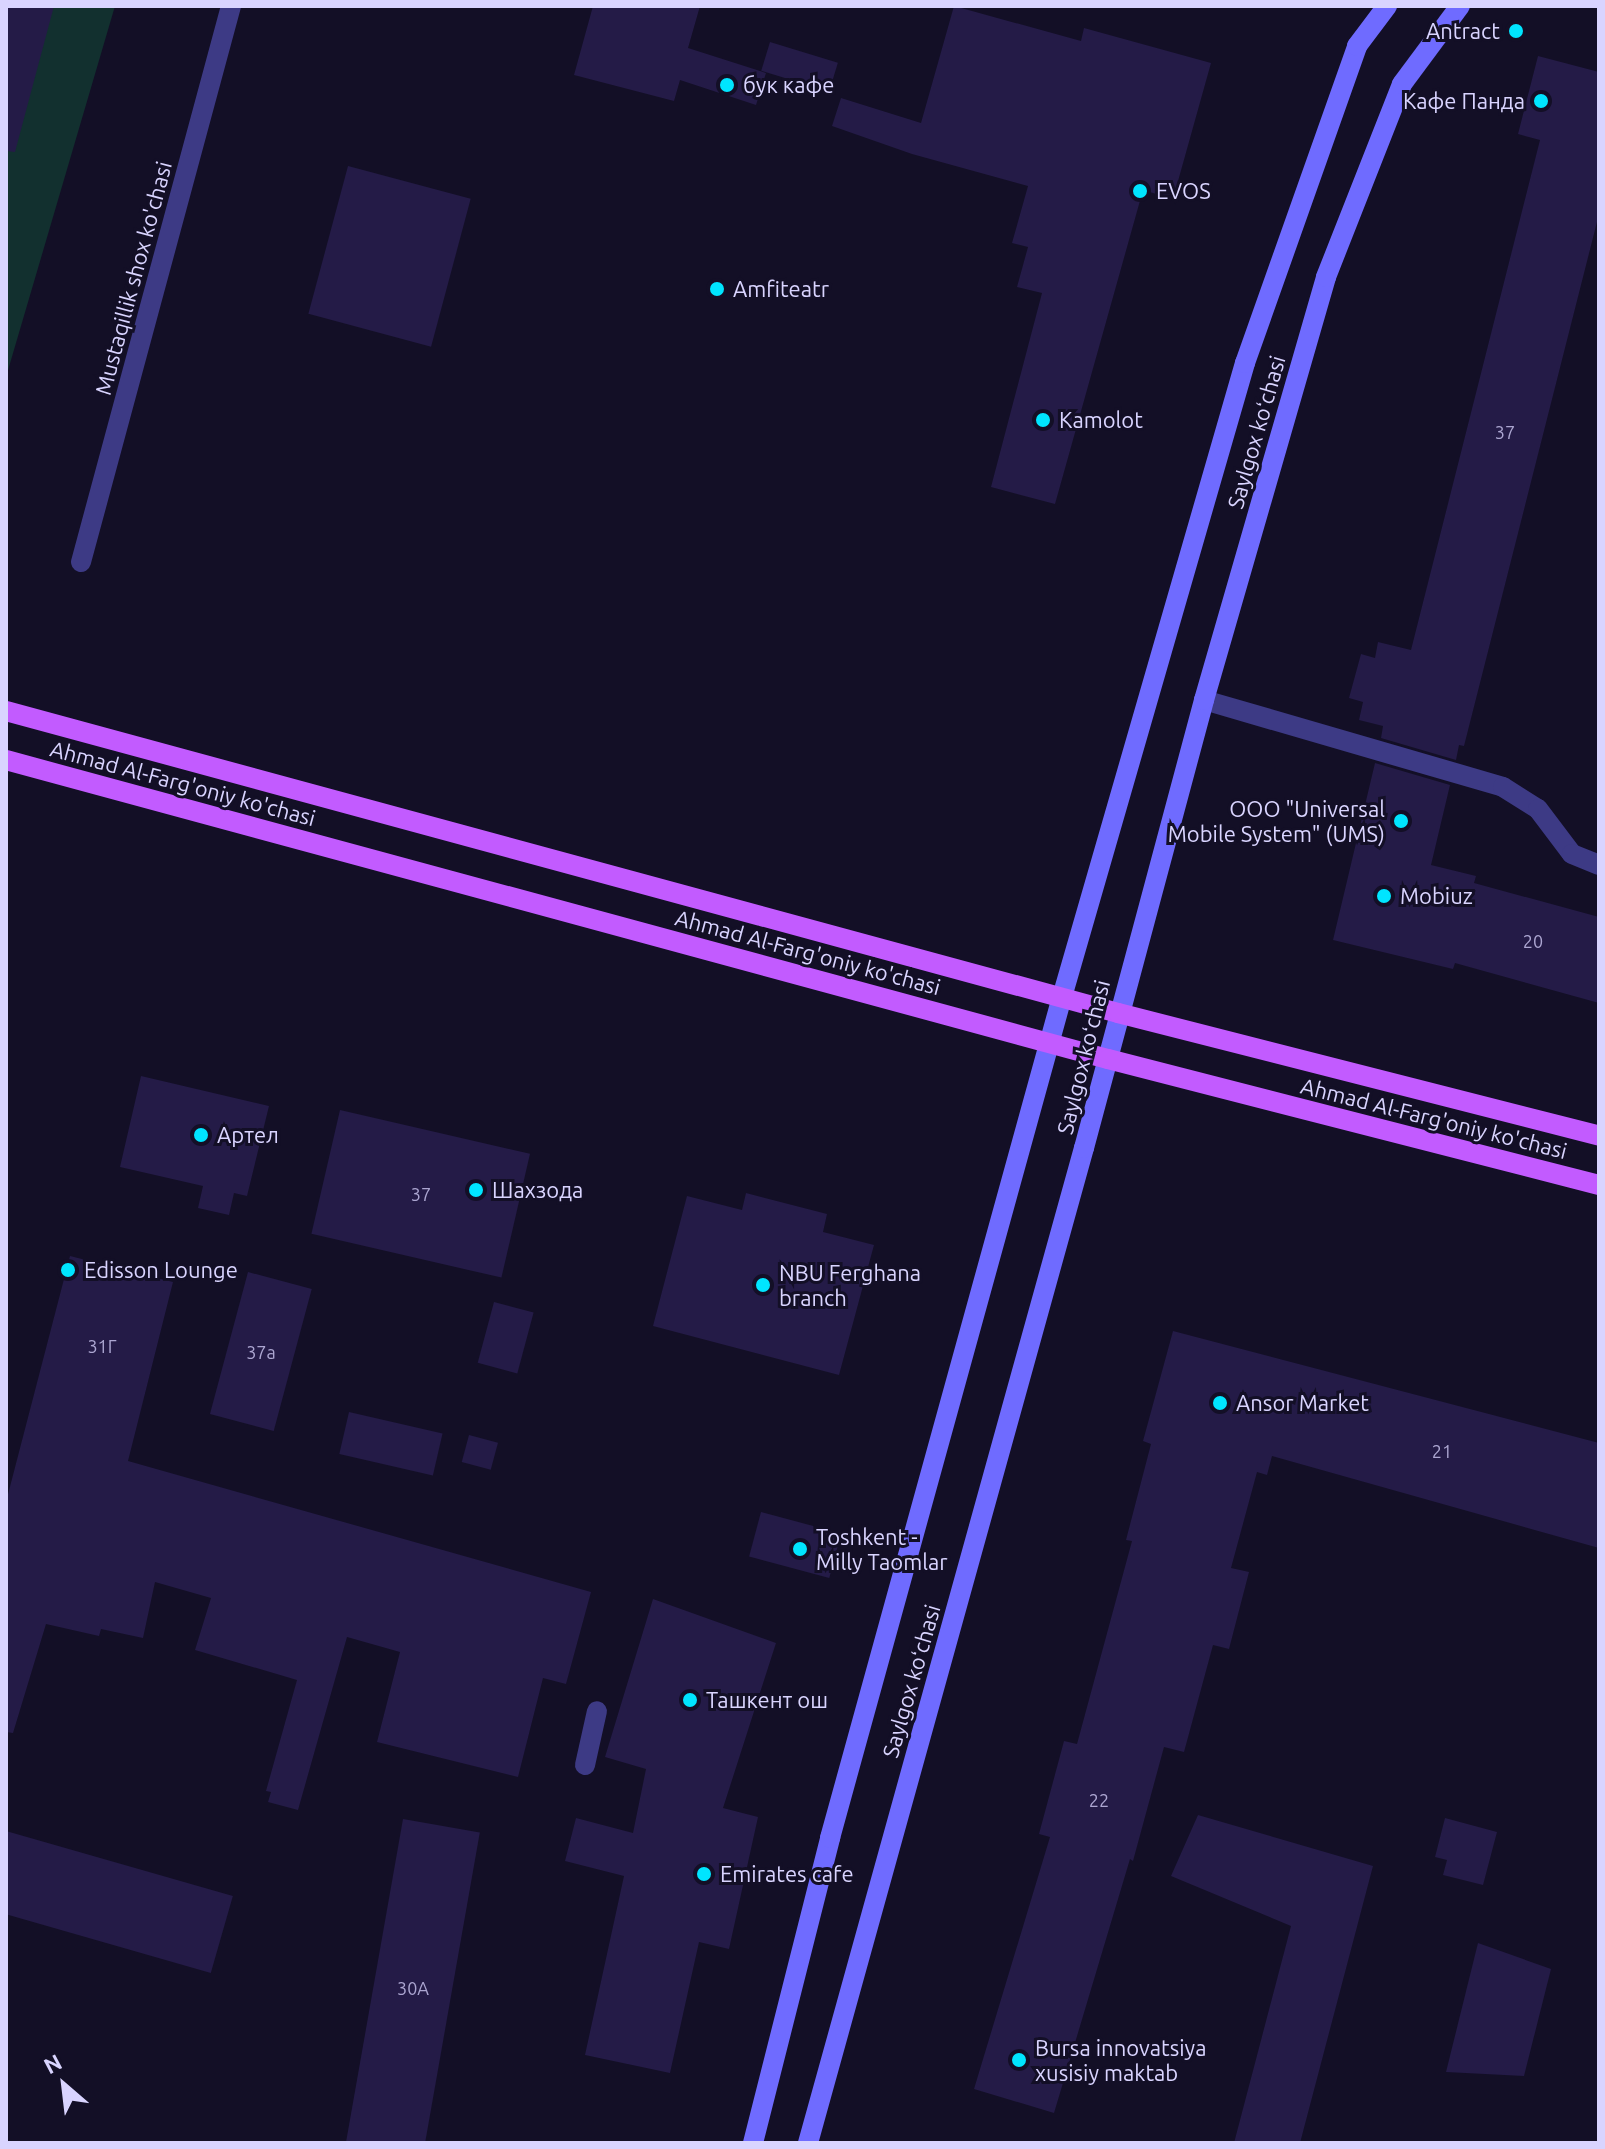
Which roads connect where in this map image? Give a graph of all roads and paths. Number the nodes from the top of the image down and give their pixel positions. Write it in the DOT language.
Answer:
graph roads {
  1 [pos="231,6"];
  2 [pos="1387,6"];
  3 [pos="1460,6"];
  4 [pos="81,562"];
  5 [pos="1204,700"];
  6 [pos="6,711"];
  7 [pos="6,760"];
  8 [pos="1599,865"];
  9 [pos="1062,997"];
  10 [pos="1118,1013"];
  11 [pos="1050,1042"];
  12 [pos="1108,1059"];
  13 [pos="1599,1136"];
  14 [pos="1599,1185"];
  15 [pos="597,1711"];
  16 [pos="585,1765"];
  17 [pos="753,2143"];
  18 [pos="808,2143"];
  1 -- 4 [label="street, Mustaqillik shox ko'chasi"];
  2 -- 9 [label="main road, Saylgox koʻchasi"];
  3 -- 5 [label="main road, Saylgox koʻchasi"];
  5 -- 8 [label="street"];
  5 -- 10 [label="main road, Saylgox koʻchasi"];
  6 -- 9 [label="main road, Ahmad Al-Farg'oniy ko'chasi"];
  7 -- 11 [label="main road, Ahmad Al-Farg'oniy ko'chasi"];
  9 -- 10 [label="main road, Ahmad Al-Farg'oniy ko'chasi"];
  9 -- 11 [label="main road, Saylgox koʻchasi"];
  10 -- 12 [label="main road, Saylgox koʻchasi"];
  10 -- 13 [label="main road, Ahmad Al-Farg'oniy ko'chasi"];
  11 -- 12 [label="main road, Ahmad Al-Farg'oniy ko'chasi"];
  11 -- 17 [label="main road, Saylgox koʻchasi"];
  12 -- 14 [label="main road, Ahmad Al-Farg'oniy ko'chasi"];
  12 -- 18 [label="main road, Saylgox koʻchasi"];
  15 -- 16 [label="street"];
}
